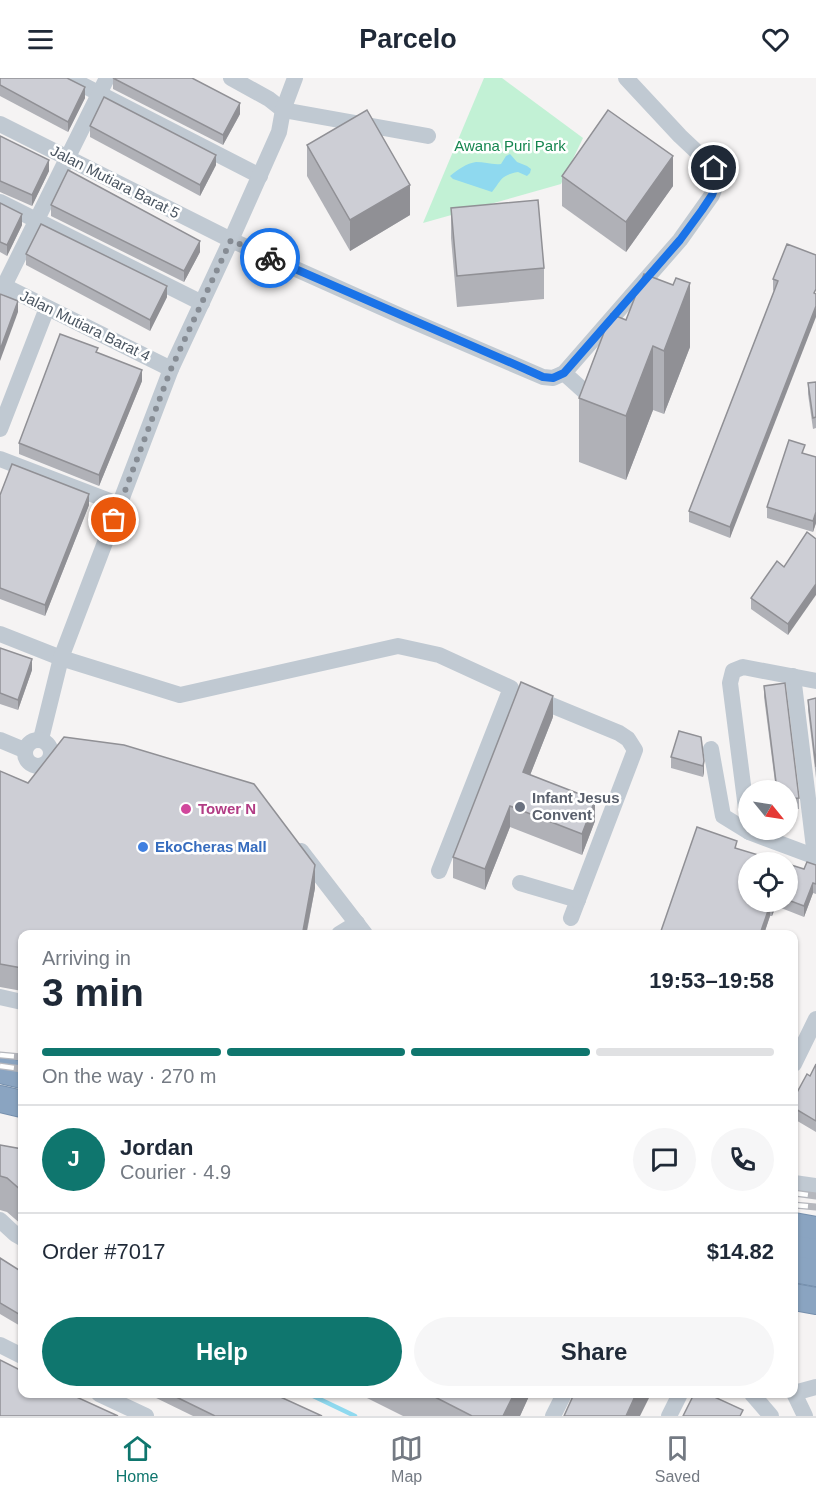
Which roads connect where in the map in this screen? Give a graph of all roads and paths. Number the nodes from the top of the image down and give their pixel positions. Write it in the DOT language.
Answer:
graph roads {
  1 [pos="69,78"];
  2 [pos="231,78"];
  3 [pos="295,78"];
  4 [pos="626,78"];
  5 [pos="103,86"];
  6 [pos="283,110"];
  7 [pos="0,124"];
  8 [pos="428,136"];
  9 [pos="68,158"];
  10 [pos="260,176"];
  11 [pos="0,201"];
  12 [pos="37,220"];
  13 [pos="231,240"];
  14 [pos="2,285"];
  15 [pos="201,303"];
  16 [pos="47,308"];
  17 [pos="171,369"];
  18 [pos="564,373"];
  19 [pos="584,391"];
  20 [pos="0,429"];
  21 [pos="0,459"];
  22 [pos="120,505"];
  23 [pos="0,634"];
  24 [pos="61,658"];
  25 [pos="793,676"];
  26 [pos="816,681"];
  27 [pos="511,688"];
  28 [pos="0,740"];
  29 [pos="46,744"];
  30 [pos="711,749"];
  31 [pos="24,750"];
  32 [pos="72,751"];
  33 [pos="742,780"];
  34 [pos="738,825"];
  35 [pos="293,840"];
  36 [pos="771,840"];
  37 [pos="816,856"];
  38 [pos="439,871"];
  39 [pos="520,883"];
  40 [pos="578,900"];
  41 [pos="571,918"];
  42 [pos="361,929"];
  43 [pos="0,997"];
  44 [pos="18,1001"];
  45 [pos="813,1026"];
  46 [pos="798,1056"];
  47 [pos="0,1099"];
  48 [pos="18,1103"];
  49 [pos="798,1184"];
  50 [pos="816,1186"];
  51 [pos="0,1220"];
  52 [pos="798,1227"];
  53 [pos="816,1230"];
  54 [pos="18,1235"];
  55 [pos="798,1250"];
  56 [pos="816,1252"];
  57 [pos="798,1270"];
  58 [pos="816,1273"];
  59 [pos="798,1298"];
  60 [pos="816,1301"];
  61 [pos="0,1345"];
  62 [pos="18,1354"];
  63 [pos="816,1388"];
  64 [pos="798,1392"];
  65 [pos="108,1398"];
  66 [pos="562,1398"];
  67 [pos="678,1398"];
  68 [pos="755,1398"];
  69 [pos="796,1398"];
  70 [pos="146,1416"];
  71 [pos="553,1416"];
  72 [pos="669,1416"];
  73 [pos="771,1416"];
  74 [pos="805,1416"];
  1 -- 5 [label="street"];
  2 -- 6 [label="street"];
  3 -- 6 [label="street"];
  4 -- 18 [label="street"];
  5 -- 9 [label="street"];
  5 -- 10 [label="street"];
  6 -- 8 [label="street"];
  6 -- 10 [label="street"];
  7 -- 9 [label="street, Jalan Mutiara Barat 5"];
  9 -- 12 [label="street"];
  9 -- 13 [label="street, Jalan Mutiara Barat 5"];
  10 -- 13 [label="street"];
  11 -- 12 [label="street"];
  12 -- 14 [label="street"];
  12 -- 15 [label="street"];
  13 -- 15 [label="street"];
  13 -- 18 [label="street, Jalan Mutiara Barat 5"];
  14 -- 16 [label="street, Jalan Mutiara Barat 4"];
  15 -- 17 [label="street"];
  16 -- 17 [label="street, Jalan Mutiara Barat 4"];
  16 -- 20 [label="street"];
  17 -- 22 [label="street"];
  18 -- 19 [label="street"];
  21 -- 22 [label="street"];
  22 -- 24 [label="street"];
  23 -- 24 [label="street"];
  24 -- 27 [label="street"];
  24 -- 29 [label="street"];
  25 -- 26 [label="street"];
  25 -- 33 [label="street"];
  25 -- 37 [label="street"];
  27 -- 38 [label="street"];
  27 -- 40 [label="street"];
  28 -- 31 [label="street"];
  29 -- 31 [label="street"];
  29 -- 31 [label="street"];
  29 -- 32 [label="street"];
  30 -- 34 [label="street"];
  35 -- 42 [label="street"];
  36 -- 37 [label="street"];
  39 -- 40 [label="street"];
  40 -- 41 [label="street"];
  43 -- 44 [label="street"];
  45 -- 46 [label="street"];
  47 -- 48 [label="highway"];
  49 -- 50 [label="street"];
  51 -- 54 [label="street"];
  52 -- 53 [label="highway"];
  55 -- 56 [label="highway"];
  57 -- 58 [label="highway"];
  59 -- 60 [label="highway"];
  61 -- 62 [label="street"];
  63 -- 64 [label="street"];
  65 -- 70 [label="street"];
  66 -- 71 [label="street"];
  67 -- 72 [label="street"];
  68 -- 73 [label="street"];
  69 -- 74 [label="street"];
}
